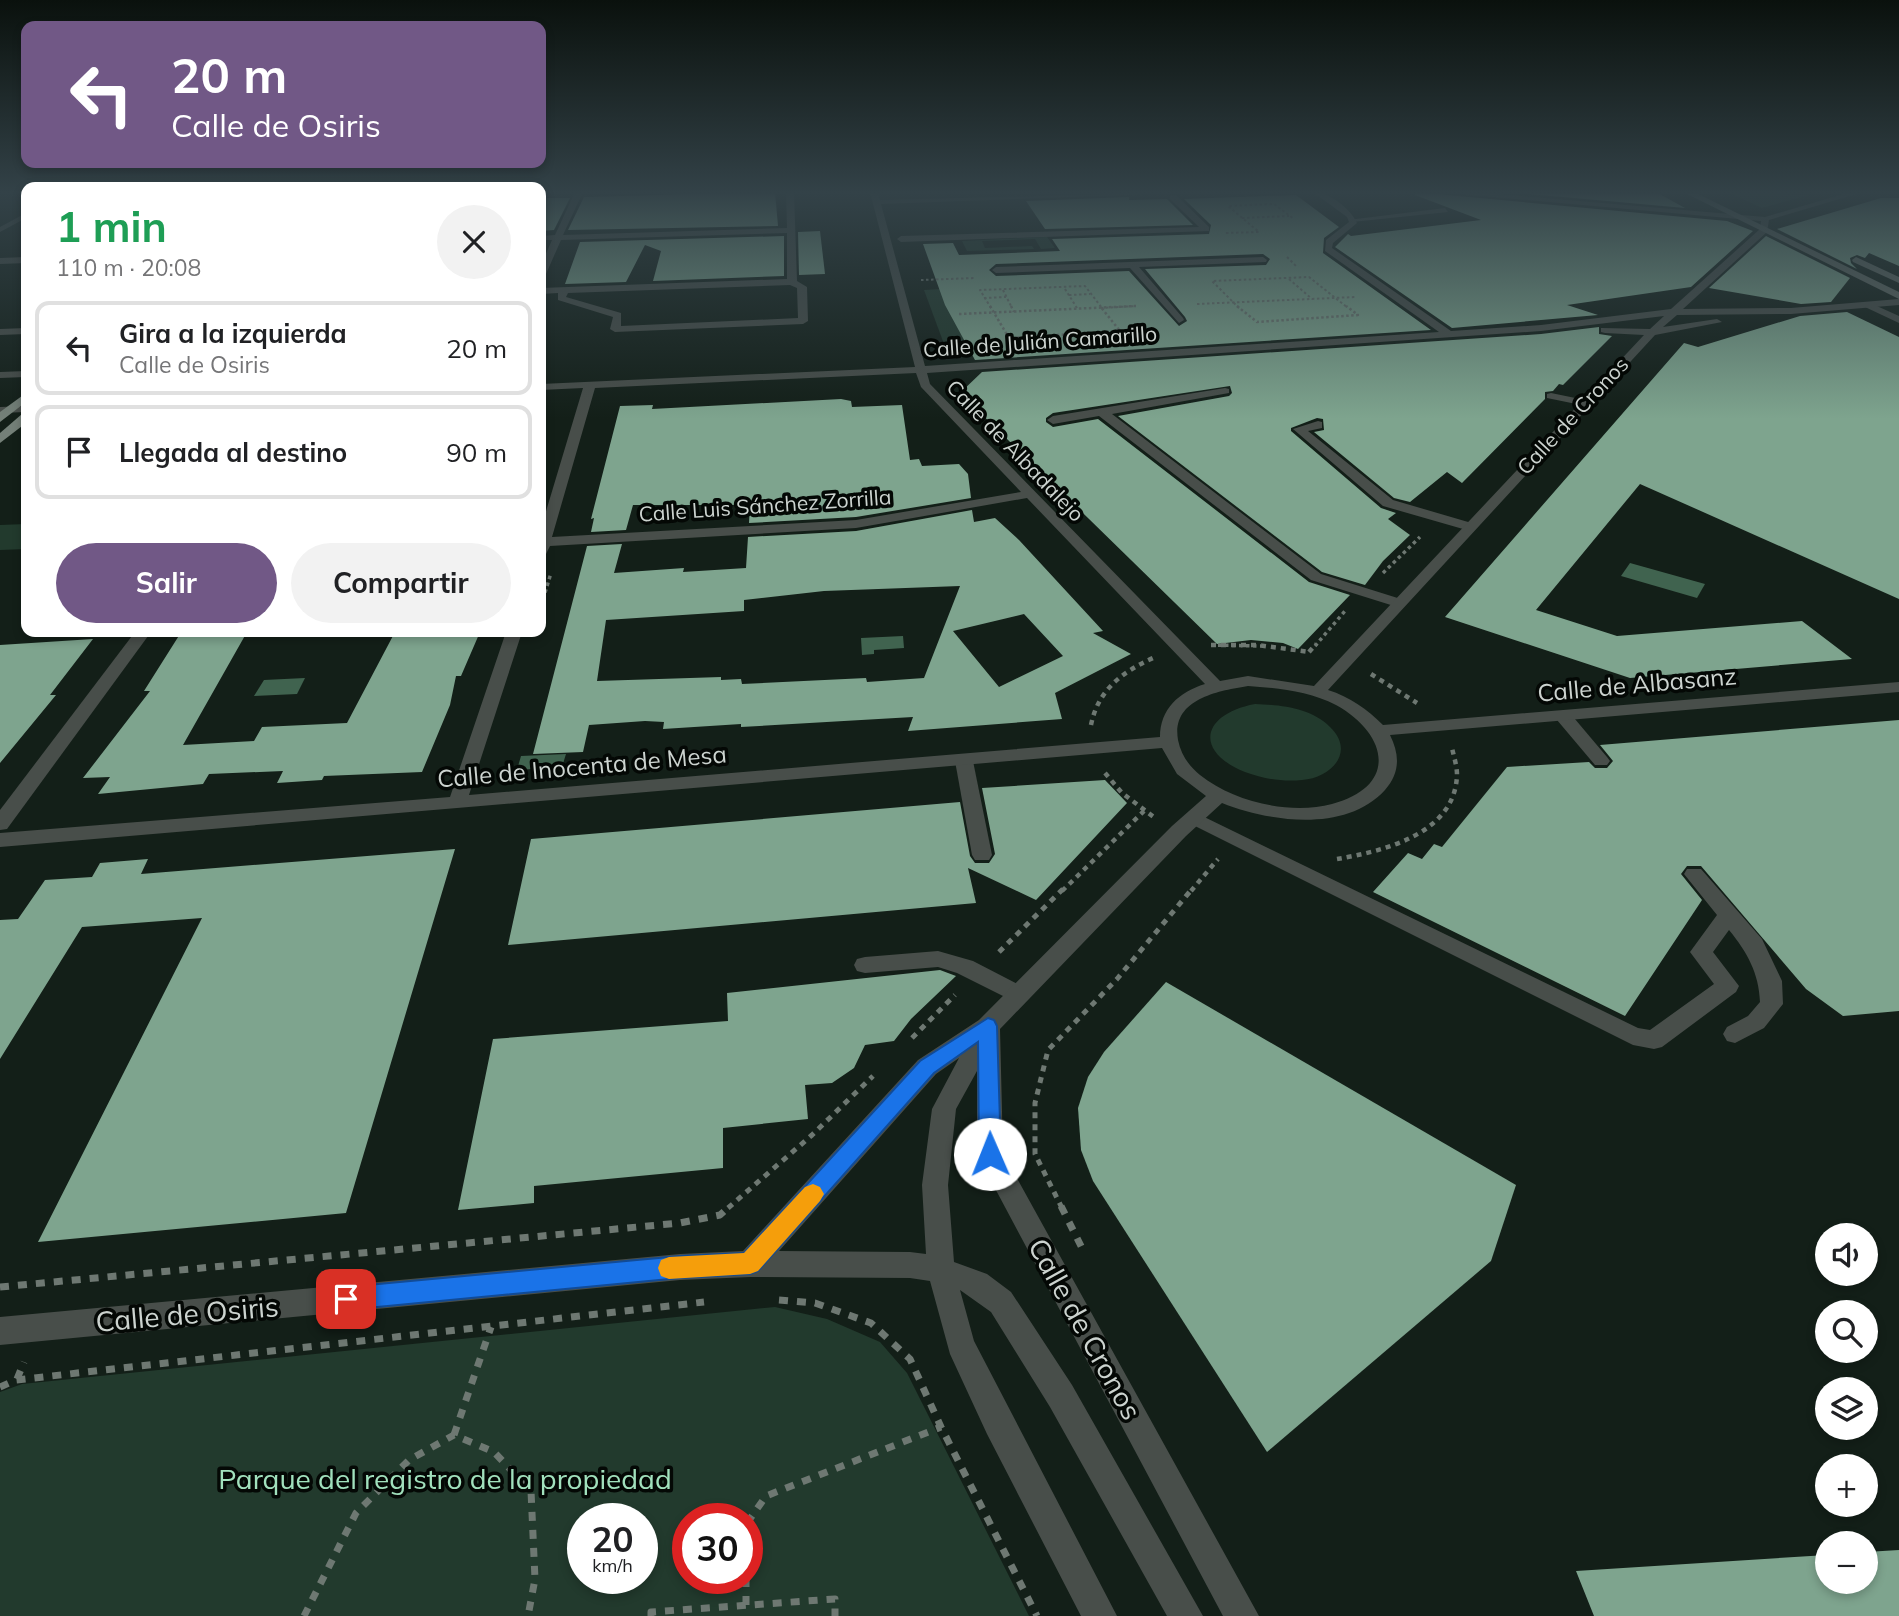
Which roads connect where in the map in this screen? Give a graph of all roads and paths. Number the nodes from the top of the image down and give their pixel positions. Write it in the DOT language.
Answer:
graph roads {
  1 [pos="792,267"];
  2 [pos="894,267"];
  3 [pos="1066,267"];
  4 [pos="1134,267"];
  5 [pos="1354,267"];
  6 [pos="1722,267"];
  7 [pos="1841,267"];
  8 [pos="1872,267"];
  9 [pos="996,270"];
  10 [pos="975,278"];
  11 [pos="1288,278"];
  12 [pos="914,280"];
  13 [pos="1899,280"];
  14 [pos="792,282"];
  15 [pos="1063,286"];
  16 [pos="1002,289"];
  17 [pos="564,290"];
  18 [pos="546,291"];
  19 [pos="1327,292"];
  20 [pos="1091,294"];
  21 [pos="1069,295"];
  22 [pos="1227,296"];
  23 [pos="1899,296"];
  24 [pos="1006,297"];
  25 [pos="985,299"];
  26 [pos="1312,299"];
  27 [pos="1096,302"];
  28 [pos="1899,302"];
  29 [pos="1868,305"];
  30 [pos="989,307"];
  31 [pos="1078,309"];
  32 [pos="1791,311"];
  33 [pos="1013,312"];
  34 [pos="1673,312"];
  35 [pos="1179,320"];
  36 [pos="1899,320"];
  37 [pos="1541,328"];
  38 [pos="21,331"];
  39 [pos="0,332"];
  40 [pos="1652,332"];
  41 [pos="1449,334"];
  42 [pos="919,370"];
  43 [pos="21,374"];
  44 [pos="0,376"];
  45 [pos="590,385"];
  46 [pos="546,387"];
  47 [pos="1224,391"];
  48 [pos="1550,396"];
  49 [pos="21,399"];
  50 [pos="1586,403"];
  51 [pos="5,410"];
  52 [pos="1102,412"];
  53 [pos="0,418"];
  54 [pos="1053,420"];
  55 [pos="21,421"];
  56 [pos="1318,425"];
  57 [pos="0,439"];
  58 [pos="1030,494"];
  59 [pos="1438,518"];
  60 [pos="1470,527"];
  61 [pos="546,534"];
  62 [pos="546,547"];
  63 [pos="1363,592"];
  64 [pos="1399,603"];
  65 [pos="139,637"];
  66 [pos="512,637"];
  67 [pos="1181,650"];
  68 [pos="1309,652"];
  69 [pos="1346,663"];
  70 [pos="1216,686"];
  71 [pos="1899,687"];
  72 [pos="1318,691"];
  73 [pos="1563,716"];
  74 [pos="1439,726"];
  75 [pos="1380,731"];
  76 [pos="1167,741"];
  77 [pos="1093,749"];
  78 [pos="964,761"];
  79 [pos="1601,761"];
  80 [pos="1219,794"];
  81 [pos="457,801"];
  82 [pos="1144,811"];
  83 [pos="0,824"];
  84 [pos="1186,824"];
  85 [pos="0,840"];
  86 [pos="982,855"];
  87 [pos="1275,858"];
  88 [pos="1694,873"];
  89 [pos="1728,915"];
  90 [pos="865,965"];
  91 [pos="977,974"];
  92 [pos="1017,994"];
  93 [pos="988,1026"];
  94 [pos="1735,1034"];
  95 [pos="909,1040"];
  96 [pos="880,1069"];
  97 [pos="1086,1255"];
  98 [pos="750,1264"];
  99 [pos="941,1270"];
  100 [pos="0,1287"];
  101 [pos="765,1299"];
  102 [pos="716,1300"];
  103 [pos="491,1326"];
  104 [pos="0,1331"];
  105 [pos="0,1387"];
  106 [pos="942,1427"];
  107 [pos="454,1435"];
  108 [pos="761,1503"];
  109 [pos="746,1594"];
  110 [pos="746,1605"];
  111 [pos="304,1616"];
  112 [pos="528,1616"];
  113 [pos="651,1616"];
  114 [pos="835,1616"];
  115 [pos="1037,1616"];
  116 [pos="1100,1616"];
  117 [pos="1186,1616"];
  118 [pos="1242,1616"];
  1 -- 14 [label="street"];
  2 -- 42 [label="street, Calle de Albadalejo"];
  3 -- 9 [label="street"];
  4 -- 35 [label="street"];
  5 -- 41 [label="street"];
  6 -- 34 [label="street, Calle de Cronos"];
  7 -- 23 [label="main road"];
  8 -- 13 [label="main road"];
  10 -- 12 [label="path"];
  11 -- 26 [label="path"];
  14 -- 17 [label="street"];
  14 -- 17 [label="street"];
  15 -- 21 [label="path"];
  16 -- 24 [label="path"];
  17 -- 18 [label="street"];
  19 -- 22 [label="path"];
  20 -- 21 [label="path"];
  21 -- 31 [label="path"];
  24 -- 25 [label="path"];
  24 -- 33 [label="path"];
  27 -- 30 [label="path"];
  28 -- 29 [label="street, Calle de Julián Camarillo"];
  29 -- 32 [label="street, Calle de Julián Camarillo"];
  29 -- 36 [label="street"];
  32 -- 34 [label="street, Calle de Julián Camarillo"];
  32 -- 40 [label="street, Calle de Julián Camarillo"];
  34 -- 37 [label="street, Calle de Julián Camarillo"];
  34 -- 40 [label="street, Calle de Cronos"];
  37 -- 40 [label="street, Calle de Julián Camarillo"];
  37 -- 41 [label="street, Calle de Julián Camarillo"];
  38 -- 39 [label="street"];
  40 -- 50 [label="street, Calle de Cronos"];
  41 -- 42 [label="street, Calle de Julián Camarillo"];
  42 -- 45 [label="street, Calle de Julián Camarillo"];
  42 -- 58 [label="street, Calle de Albadalejo"];
  43 -- 44 [label="street"];
  45 -- 46 [label="street, Calle de Julián Camarillo"];
  45 -- 61 [label="street"];
  47 -- 52 [label="street"];
  48 -- 50 [label="street"];
  49 -- 51 [label="main road"];
  50 -- 60 [label="street, Calle de Cronos"];
  51 -- 53 [label="main road"];
  52 -- 54 [label="street"];
  52 -- 63 [label="street"];
  55 -- 57 [label="main road"];
  56 -- 59 [label="street"];
  58 -- 62 [label="street, Calle Luis Sánchez Zorrilla"];
  58 -- 67 [label="street, Calle de Albadalejo"];
  59 -- 60 [label="street"];
  59 -- 63 [label="path"];
  60 -- 64 [label="street, Calle de Cronos"];
  63 -- 64 [label="street"];
  63 -- 68 [label="path"];
  64 -- 69 [label="street, Calle de Cronos"];
  65 -- 83 [label="street"];
  66 -- 81 [label="street"];
  67 -- 68 [label="path"];
  67 -- 70 [label="street, Calle de Albadalejo"];
  67 -- 77 [label="path"];
  68 -- 69 [label="path"];
  69 -- 72 [label="street, Calle de Cronos"];
  69 -- 74 [label="path"];
  70 -- 72 [label="street"];
  70 -- 76 [label="street"];
  71 -- 73 [label="street, Calle de Albasanz"];
  72 -- 75 [label="street"];
  73 -- 74 [label="street, Calle de Albasanz"];
  73 -- 79 [label="street"];
  74 -- 75 [label="street, Calle de Albasanz"];
  74 -- 87 [label="path"];
  75 -- 80 [label="street"];
  76 -- 77 [label="street, Calle de Inocenta de Mesa"];
  76 -- 80 [label="street"];
  77 -- 78 [label="street, Calle de Inocenta de Mesa"];
  77 -- 82 [label="path"];
  78 -- 81 [label="street, Calle de Inocenta de Mesa"];
  78 -- 86 [label="street"];
  80 -- 84 [label="street"];
  81 -- 85 [label="street, Calle de Inocenta de Mesa"];
  82 -- 84 [label="path"];
  82 -- 91 [label="path"];
  84 -- 87 [label="street"];
  84 -- 92 [label="street"];
  84 -- 97 [label="path"];
  87 -- 89 [label="street"];
  88 -- 89 [label="street"];
  89 -- 94 [label="street"];
  90 -- 91 [label="street"];
  91 -- 92 [label="street"];
  91 -- 95 [label="path"];
  92 -- 93 [label="street"];
  93 -- 98 [label="street"];
  93 -- 99 [label="street"];
  93 -- 118 [label="street, Calle de Cronos"];
  96 -- 100 [label="path"];
  98 -- 99 [label="street, Calle de Osiris"];
  98 -- 104 [label="street, Calle de Osiris"];
  99 -- 116 [label="street"];
  99 -- 117 [label="street, Calle de Cronos"];
  101 -- 106 [label="path"];
  102 -- 103 [label="path"];
  103 -- 105 [label="path"];
  103 -- 107 [label="path"];
  106 -- 108 [label="path"];
  106 -- 115 [label="path"];
  107 -- 111 [label="path"];
  107 -- 112 [label="path"];
  109 -- 110 [label="path"];
  110 -- 113 [label="path"];
  110 -- 114 [label="path"];
}
